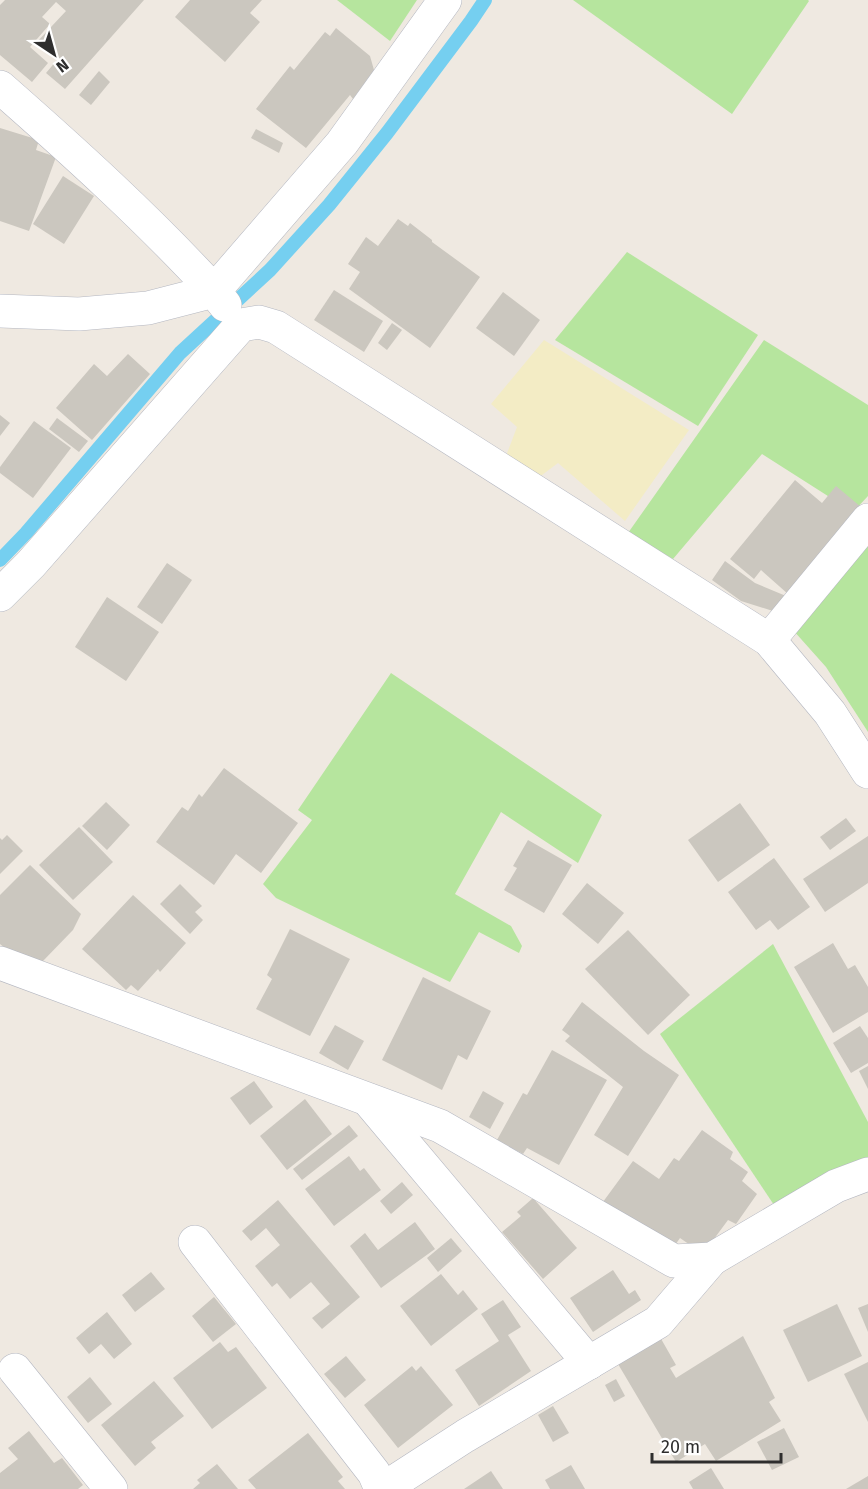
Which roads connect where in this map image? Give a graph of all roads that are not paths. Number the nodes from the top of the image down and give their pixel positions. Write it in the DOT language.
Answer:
graph roads {
  1 [pos="445,0"];
  2 [pos="0,87"];
  3 [pos="228,309"];
  4 [pos="0,311"];
  5 [pos="868,520"];
  6 [pos="0,595"];
  7 [pos="769,640"];
  8 [pos="868,772"];
  9 [pos="0,963"];
  10 [pos="368,1100"];
  11 [pos="868,1174"];
  12 [pos="195,1242"];
  13 [pos="712,1260"];
  14 [pos="590,1363"];
  15 [pos="15,1370"];
  16 [pos="111,1489"];
  17 [pos="382,1489"];
  1 -- 3 [label="street"];
  2 -- 3 [label="street"];
  3 -- 4 [label="street"];
  3 -- 6 [label="street"];
  3 -- 7 [label="street"];
  5 -- 7 [label="street"];
  7 -- 8 [label="street"];
  9 -- 10 [label="street"];
  10 -- 13 [label="street"];
  10 -- 14 [label="street"];
  11 -- 13 [label="street"];
  12 -- 17 [label="street"];
  13 -- 14 [label="street"];
  14 -- 17 [label="street"];
  15 -- 16 [label="street"];
}
